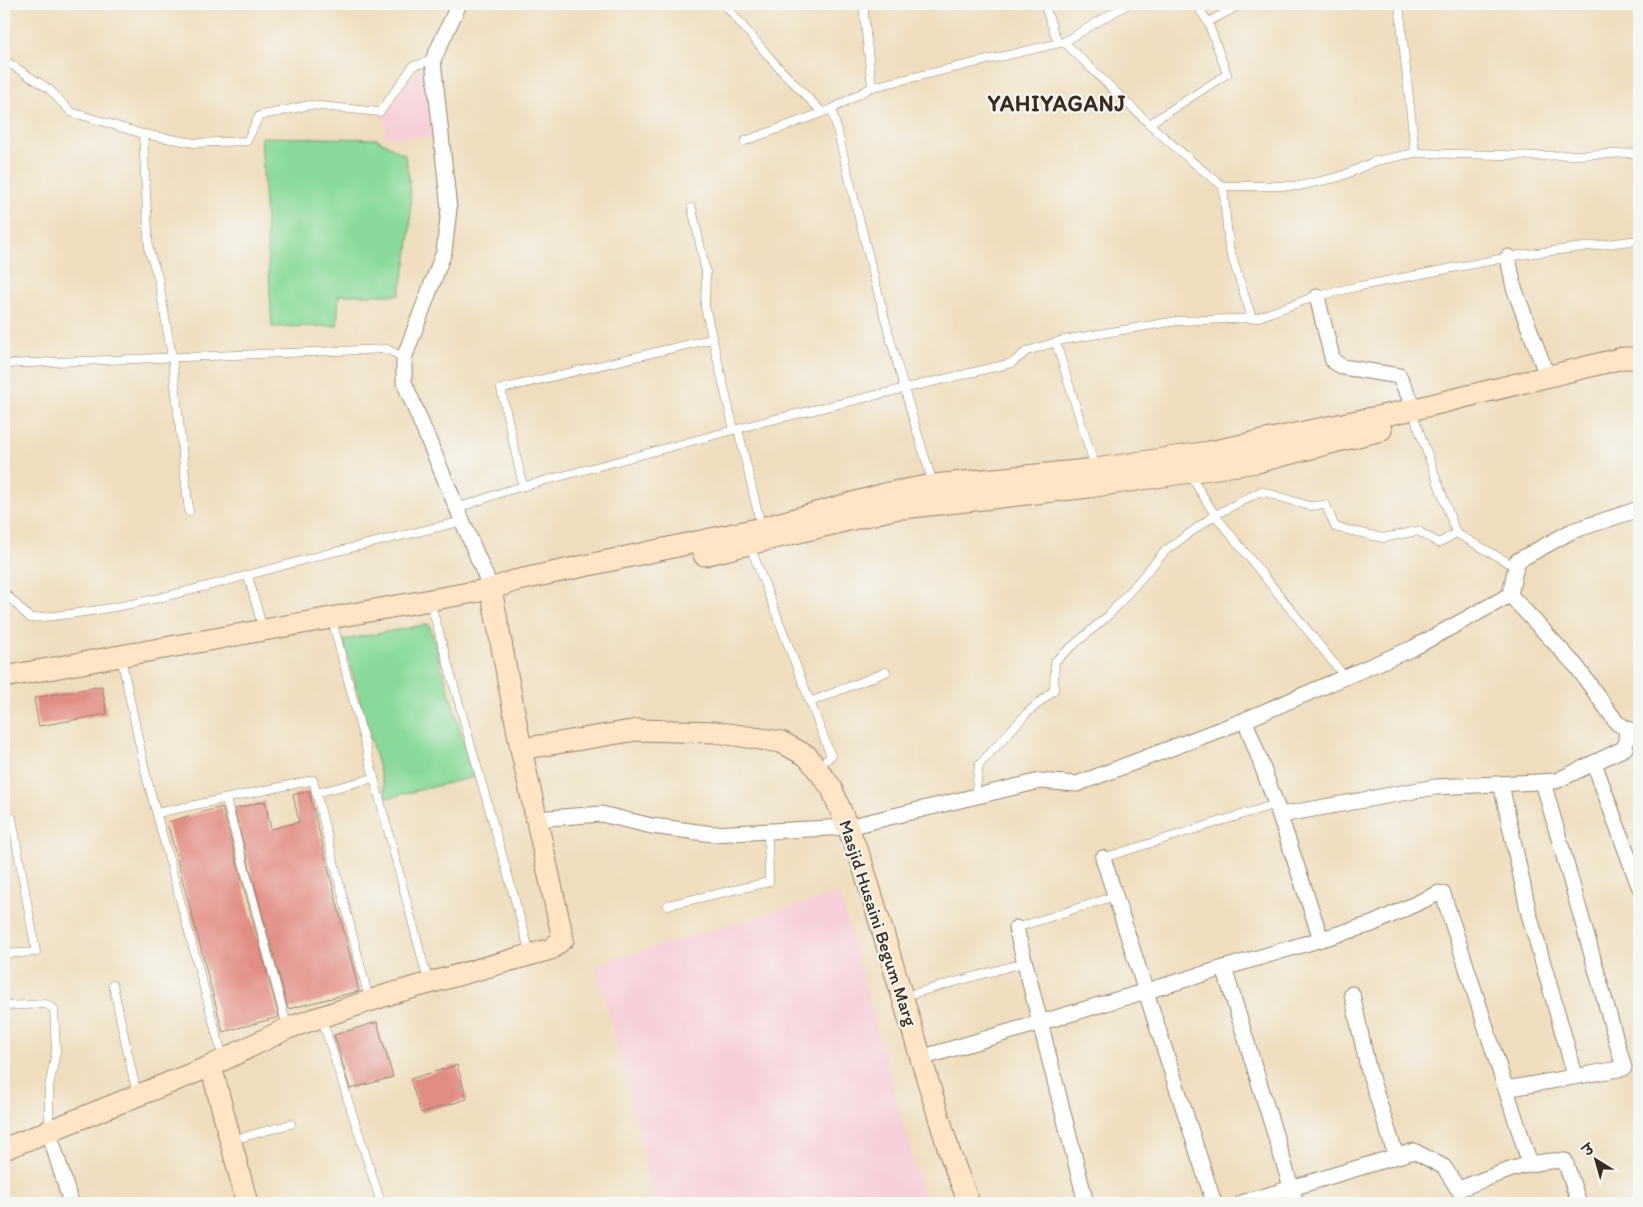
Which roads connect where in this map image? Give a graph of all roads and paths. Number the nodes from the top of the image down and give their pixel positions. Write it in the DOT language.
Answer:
graph roads {
  1 [pos="459,4"];
  2 [pos="724,4"];
  3 [pos="865,4"];
  4 [pos="1044,4"];
  5 [pos="1128,4"];
  6 [pos="1196,4"];
  7 [pos="1242,4"];
  8 [pos="1399,4"];
  9 [pos="1208,22"];
  10 [pos="1061,42"];
  11 [pos="4,60"];
  12 [pos="434,60"];
  13 [pos="872,88"];
  14 [pos="832,109"];
  15 [pos="822,112"];
  16 [pos="1149,124"];
  17 [pos="143,134"];
  18 [pos="745,141"];
  19 [pos="1415,153"];
  20 [pos="1639,153"];
  21 [pos="1223,186"];
  22 [pos="692,208"];
  23 [pos="1639,240"];
  24 [pos="1508,257"];
  25 [pos="1317,297"];
  26 [pos="1252,318"];
  27 [pos="712,339"];
  28 [pos="1056,343"];
  29 [pos="172,357"];
  30 [pos="404,358"];
  31 [pos="1639,358"];
  32 [pos="4,364"];
  33 [pos="1639,371"];
  34 [pos="1548,378"];
  35 [pos="902,389"];
  36 [pos="1415,416"];
  37 [pos="736,429"];
  38 [pos="1096,469"];
  39 [pos="1188,472"];
  40 [pos="934,485"];
  41 [pos="523,486"];
  42 [pos="1639,509"];
  43 [pos="189,512"];
  44 [pos="461,514"];
  45 [pos="1215,515"];
  46 [pos="762,528"];
  47 [pos="1456,533"];
  48 [pos="750,546"];
  49 [pos="1516,567"];
  50 [pos="248,576"];
  51 [pos="491,589"];
  52 [pos="4,592"];
  53 [pos="1510,595"];
  54 [pos="430,601"];
  55 [pos="331,619"];
  56 [pos="264,631"];
  57 [pos="121,656"];
  58 [pos="886,672"];
  59 [pos="4,677"];
  60 [pos="1345,677"];
  61 [pos="810,702"];
  62 [pos="1245,720"];
  63 [pos="1633,732"];
  64 [pos="521,749"];
  65 [pos="1594,763"];
  66 [pos="817,768"];
  67 [pos="374,778"];
  68 [pos="1543,782"];
  69 [pos="1501,784"];
  70 [pos="316,793"];
  71 [pos="975,797"];
  72 [pos="226,799"];
  73 [pos="1278,809"];
  74 [pos="157,814"];
  75 [pos="12,818"];
  76 [pos="536,819"];
  77 [pos="848,827"];
  78 [pos="768,831"];
  79 [pos="1103,858"];
  80 [pos="1639,886"];
  81 [pos="1115,896"];
  82 [pos="668,905"];
  83 [pos="1016,928"];
  84 [pos="1321,939"];
  85 [pos="4,954"];
  86 [pos="531,955"];
  87 [pos="1026,962"];
  88 [pos="1224,968"];
  89 [pos="428,983"];
  90 [pos="113,985"];
  91 [pos="1146,992"];
  92 [pos="1352,994"];
  93 [pos="902,997"];
  94 [pos="369,1001"];
  95 [pos="4,1006"];
  96 [pos="321,1017"];
  97 [pos="1040,1022"];
  98 [pos="288,1028"];
  99 [pos="921,1058"];
  100 [pos="217,1063"];
  101 [pos="1575,1075"];
  102 [pos="1506,1090"];
  103 [pos="138,1097"];
  104 [pos="291,1124"];
  105 [pos="49,1132"];
  106 [pos="230,1141"];
  107 [pos="4,1149"];
  108 [pos="1396,1156"];
  109 [pos="1530,1164"];
  110 [pos="1290,1188"];
  111 [pos="1459,1196"];
  112 [pos="71,1203"];
  113 [pos="247,1203"];
  114 [pos="381,1203"];
  115 [pos="969,1203"];
  116 [pos="1086,1203"];
  117 [pos="1214,1203"];
  118 [pos="1242,1203"];
  119 [pos="1296,1203"];
  120 [pos="1579,1203"];
  1 -- 12 [label="street"];
  2 -- 15 [label="lane"];
  3 -- 13 [label="lane"];
  4 -- 10 [label="lane"];
  5 -- 10 [label="lane"];
  6 -- 9 [label="lane"];
  7 -- 9 [label="lane"];
  8 -- 19 [label="lane"];
  9 -- 16 [label="lane"];
  10 -- 13 [label="lane"];
  10 -- 16 [label="lane"];
  11 -- 17 [label="lane"];
  12 -- 17 [label="lane"];
  12 -- 30 [label="street"];
  13 -- 14 [label="lane"];
  14 -- 15 [label="lane"];
  14 -- 35 [label="lane"];
  15 -- 18 [label="lane"];
  16 -- 21 [label="lane"];
  17 -- 29 [label="lane"];
  19 -- 20 [label="lane"];
  19 -- 21 [label="lane"];
  21 -- 26 [label="lane"];
  22 -- 27 [label="lane"];
  23 -- 24 [label="lane"];
  24 -- 25 [label="lane"];
  24 -- 34 [label="street"];
  25 -- 26 [label="lane"];
  25 -- 36 [label="street"];
  26 -- 28 [label="lane"];
  27 -- 37 [label="lane"];
  27 -- 41 [label="lane"];
  28 -- 35 [label="lane"];
  28 -- 38 [label="lane"];
  29 -- 30 [label="lane"];
  29 -- 32 [label="lane"];
  29 -- 43 [label="lane"];
  30 -- 44 [label="street"];
  31 -- 34 [label="street"];
  33 -- 36 [label="street"];
  34 -- 36 [label="street"];
  35 -- 37 [label="lane"];
  35 -- 40 [label="lane"];
  36 -- 38 [label="street"];
  36 -- 39 [label="street"];
  36 -- 47 [label="lane"];
  37 -- 41 [label="lane"];
  37 -- 46 [label="lane"];
  38 -- 40 [label="street"];
  39 -- 45 [label="lane"];
  39 -- 48 [label="street"];
  40 -- 46 [label="street"];
  41 -- 44 [label="lane"];
  42 -- 49 [label="street"];
  44 -- 50 [label="lane"];
  44 -- 51 [label="street"];
  45 -- 47 [label="lane"];
  45 -- 60 [label="lane"];
  45 -- 71 [label="lane"];
  46 -- 51 [label="street"];
  47 -- 49 [label="lane"];
  48 -- 51 [label="street"];
  48 -- 61 [label="lane"];
  49 -- 53 [label="street"];
  50 -- 52 [label="lane"];
  50 -- 56 [label="lane"];
  51 -- 54 [label="street"];
  51 -- 64 [label="street"];
  53 -- 60 [label="street"];
  53 -- 63 [label="street"];
  54 -- 55 [label="street"];
  54 -- 86 [label="lane"];
  55 -- 56 [label="street"];
  55 -- 67 [label="lane"];
  56 -- 57 [label="street"];
  57 -- 59 [label="street"];
  57 -- 74 [label="lane"];
  58 -- 61 [label="lane"];
  60 -- 62 [label="street"];
  61 -- 66 [label="lane"];
  62 -- 71 [label="street"];
  62 -- 73 [label="street"];
  63 -- 65 [label="street"];
  64 -- 66 [label="street, Masjid Husaini Begum Marg"];
  64 -- 76 [label="street"];
  65 -- 68 [label="street"];
  65 -- 80 [label="street"];
  66 -- 77 [label="street, Masjid Husaini Begum Marg"];
  67 -- 70 [label="lane"];
  67 -- 89 [label="lane"];
  68 -- 69 [label="street"];
  68 -- 101 [label="street"];
  69 -- 73 [label="street"];
  69 -- 101 [label="street"];
  70 -- 72 [label="lane"];
  70 -- 94 [label="lane"];
  71 -- 77 [label="street"];
  72 -- 74 [label="lane"];
  72 -- 98 [label="lane"];
  73 -- 79 [label="lane"];
  73 -- 84 [label="street"];
  74 -- 100 [label="lane"];
  75 -- 85 [label="lane"];
  76 -- 78 [label="street"];
  76 -- 86 [label="street"];
  77 -- 78 [label="street"];
  77 -- 93 [label="street, Masjid Husaini Begum Marg"];
  78 -- 82 [label="lane"];
  79 -- 81 [label="street"];
  81 -- 83 [label="lane"];
  81 -- 91 [label="street"];
  83 -- 87 [label="street"];
  84 -- 88 [label="street"];
  84 -- 102 [label="street"];
  86 -- 89 [label="street"];
  87 -- 93 [label="lane"];
  87 -- 97 [label="street"];
  88 -- 91 [label="street"];
  88 -- 110 [label="street"];
  89 -- 94 [label="street"];
  90 -- 103 [label="lane"];
  91 -- 97 [label="street"];
  91 -- 117 [label="street"];
  92 -- 108 [label="street"];
  93 -- 99 [label="street, Masjid Husaini Begum Marg"];
  94 -- 96 [label="street"];
  95 -- 105 [label="lane"];
  96 -- 98 [label="street"];
  96 -- 114 [label="lane"];
  97 -- 99 [label="street"];
  97 -- 116 [label="street"];
  98 -- 100 [label="street"];
  99 -- 115 [label="street, Masjid Husaini Begum Marg"];
  100 -- 103 [label="street"];
  100 -- 106 [label="street"];
  101 -- 102 [label="street"];
  102 -- 109 [label="street"];
  103 -- 105 [label="street"];
  104 -- 106 [label="lane"];
  105 -- 107 [label="street"];
  105 -- 112 [label="street"];
  106 -- 113 [label="street"];
  108 -- 110 [label="street"];
  108 -- 111 [label="street"];
  109 -- 111 [label="street"];
  109 -- 120 [label="street"];
  110 -- 118 [label="street"];
  110 -- 119 [label="street"];
}
